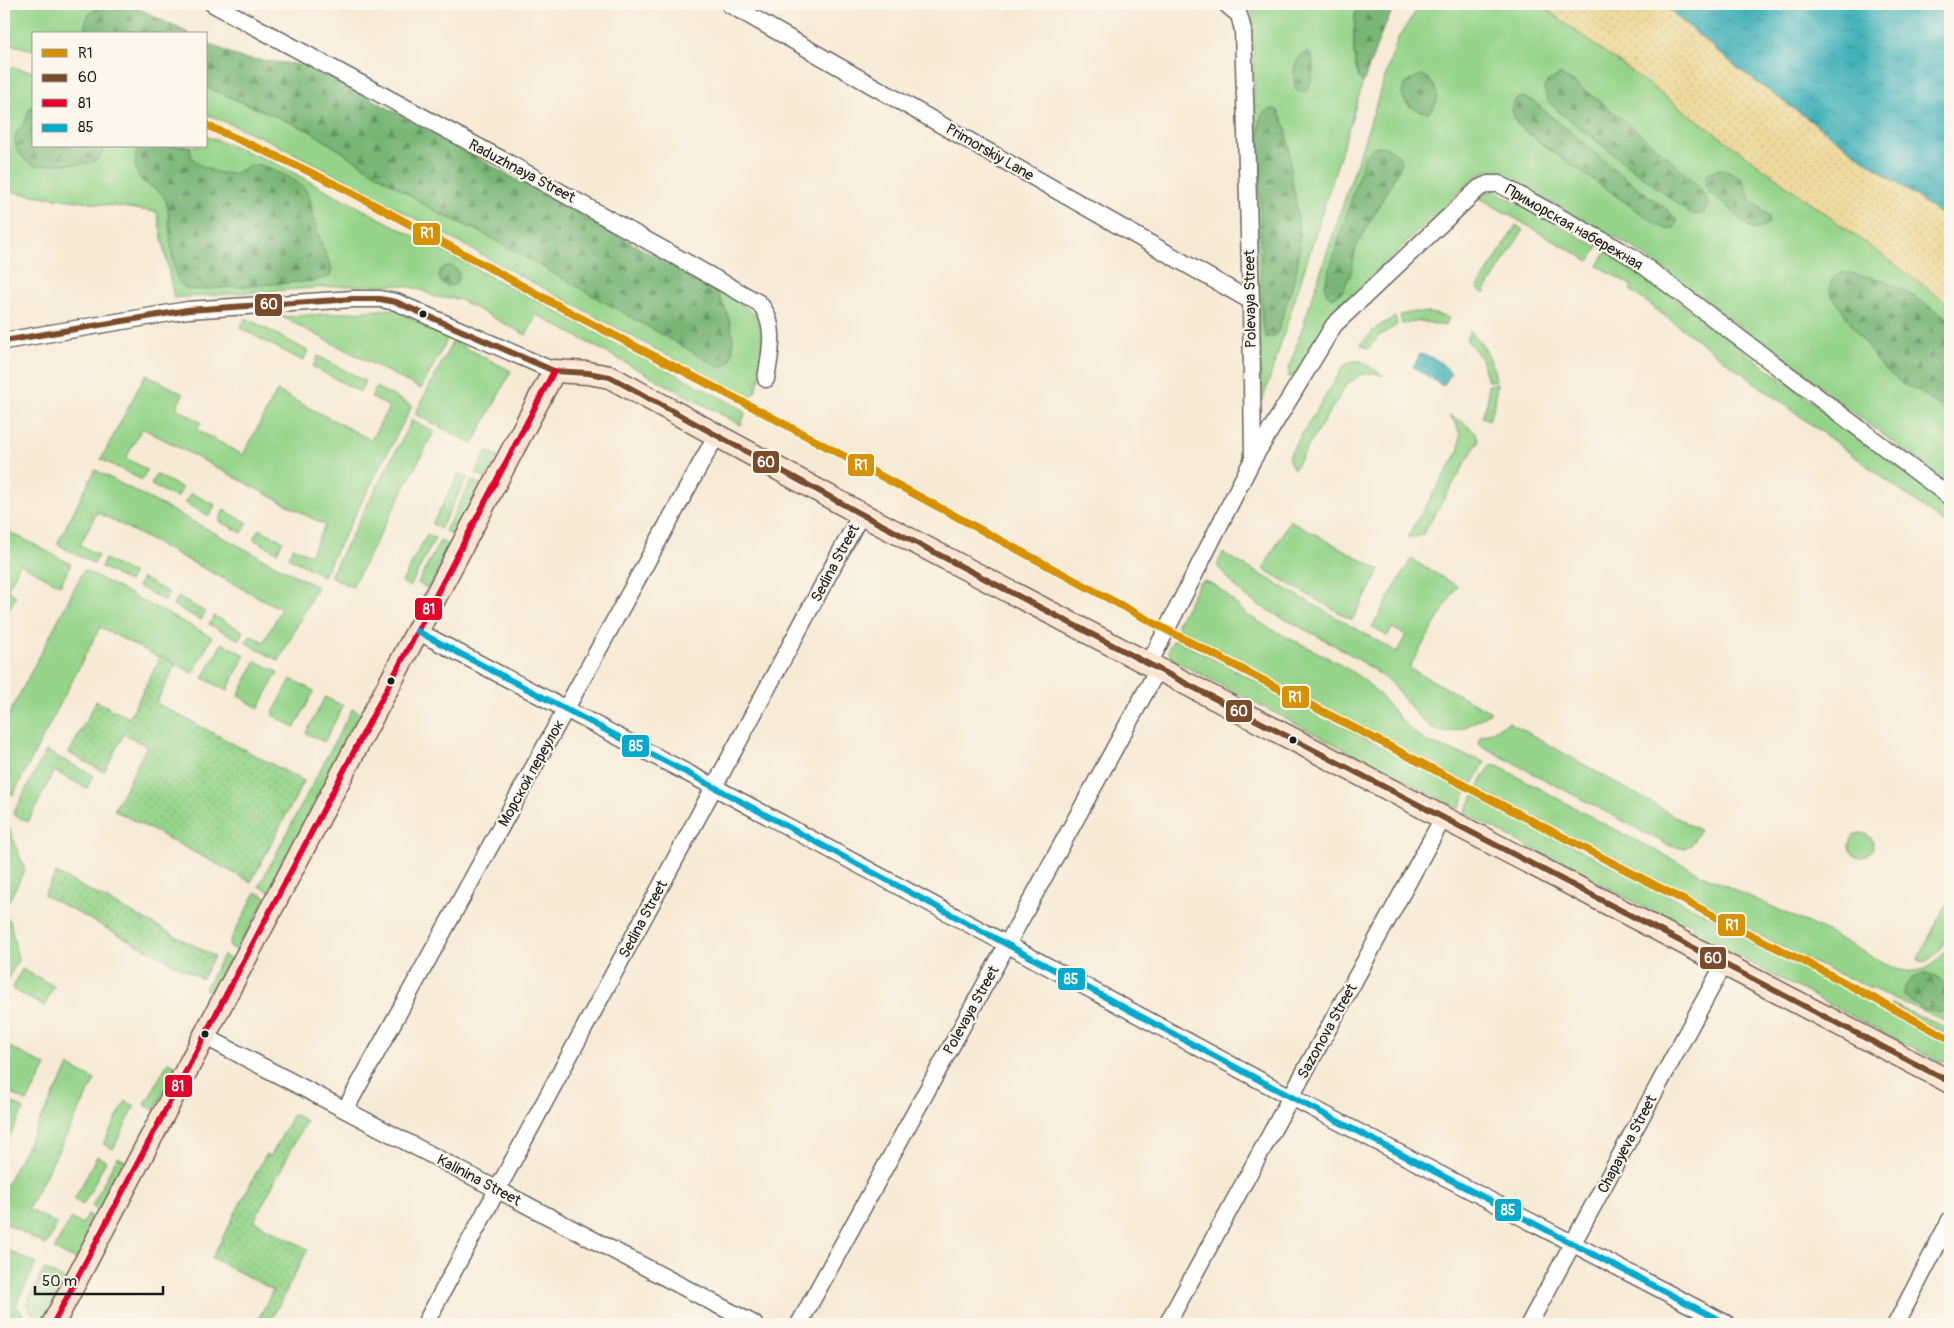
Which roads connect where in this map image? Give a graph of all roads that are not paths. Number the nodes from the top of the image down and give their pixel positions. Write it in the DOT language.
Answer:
graph roads {
  1 [pos="213,4"];
  2 [pos="729,4"];
  3 [pos="1226,4"];
  4 [pos="1251,301"];
  5 [pos="4,341"];
  6 [pos="554,371"];
  7 [pos="766,379"];
  8 [pos="716,436"];
  9 [pos="1253,458"];
  10 [pos="1950,497"];
  11 [pos="861,514"];
  12 [pos="417,631"];
  13 [pos="1153,666"];
  14 [pos="566,709"];
  15 [pos="714,787"];
  16 [pos="1443,818"];
  17 [pos="1007,946"];
  18 [pos="1724,964"];
  19 [pos="204,1036"];
  20 [pos="1950,1082"];
  21 [pos="1292,1096"];
  22 [pos="346,1110"];
  23 [pos="497,1190"];
  24 [pos="1950,1220"];
  25 [pos="1573,1244"];
  26 [pos="53,1324"];
  27 [pos="425,1324"];
  28 [pos="754,1324"];
  29 [pos="799,1324"];
  30 [pos="1167,1324"];
  31 [pos="1529,1324"];
  32 [pos="1727,1324"];
  33 [pos="1896,1324"];
  1 -- 7 [label="street, Raduzhnaya Street"];
  2 -- 4 [label="street, Primorskiy Lane"];
  3 -- 4 [label="street, Polevaya Street"];
  4 -- 9 [label="street, Polevaya Street"];
  5 -- 6 [label="street"];
  6 -- 8 [label="street"];
  6 -- 12 [label="street"];
  8 -- 11 [label="street"];
  8 -- 14 [label="street, Морской переулок"];
  9 -- 10 [label="street, Приморская набережная"];
  9 -- 13 [label="street, Polevaya Street"];
  11 -- 13 [label="street"];
  11 -- 15 [label="street, Sedina Street"];
  12 -- 14 [label="street"];
  12 -- 19 [label="street"];
  13 -- 16 [label="street"];
  13 -- 17 [label="street, Polevaya Street"];
  14 -- 15 [label="street"];
  14 -- 22 [label="street, Морской переулок"];
  15 -- 17 [label="street"];
  15 -- 23 [label="street, Sedina Street"];
  16 -- 18 [label="street"];
  16 -- 21 [label="street, Sazonova Street"];
  17 -- 21 [label="street"];
  17 -- 29 [label="street, Polevaya Street"];
  18 -- 20 [label="street"];
  18 -- 25 [label="street, Chapayeva Street"];
  19 -- 22 [label="street, Kalinina Street"];
  19 -- 26 [label="street"];
  21 -- 25 [label="street"];
  21 -- 30 [label="street, Sazonova Street"];
  22 -- 23 [label="street, Kalinina Street"];
  23 -- 27 [label="street, Sedina Street"];
  23 -- 28 [label="street, Kalinina Street"];
  24 -- 33 [label="street"];
  25 -- 31 [label="street, Chapayeva Street"];
  25 -- 32 [label="street"];
}
